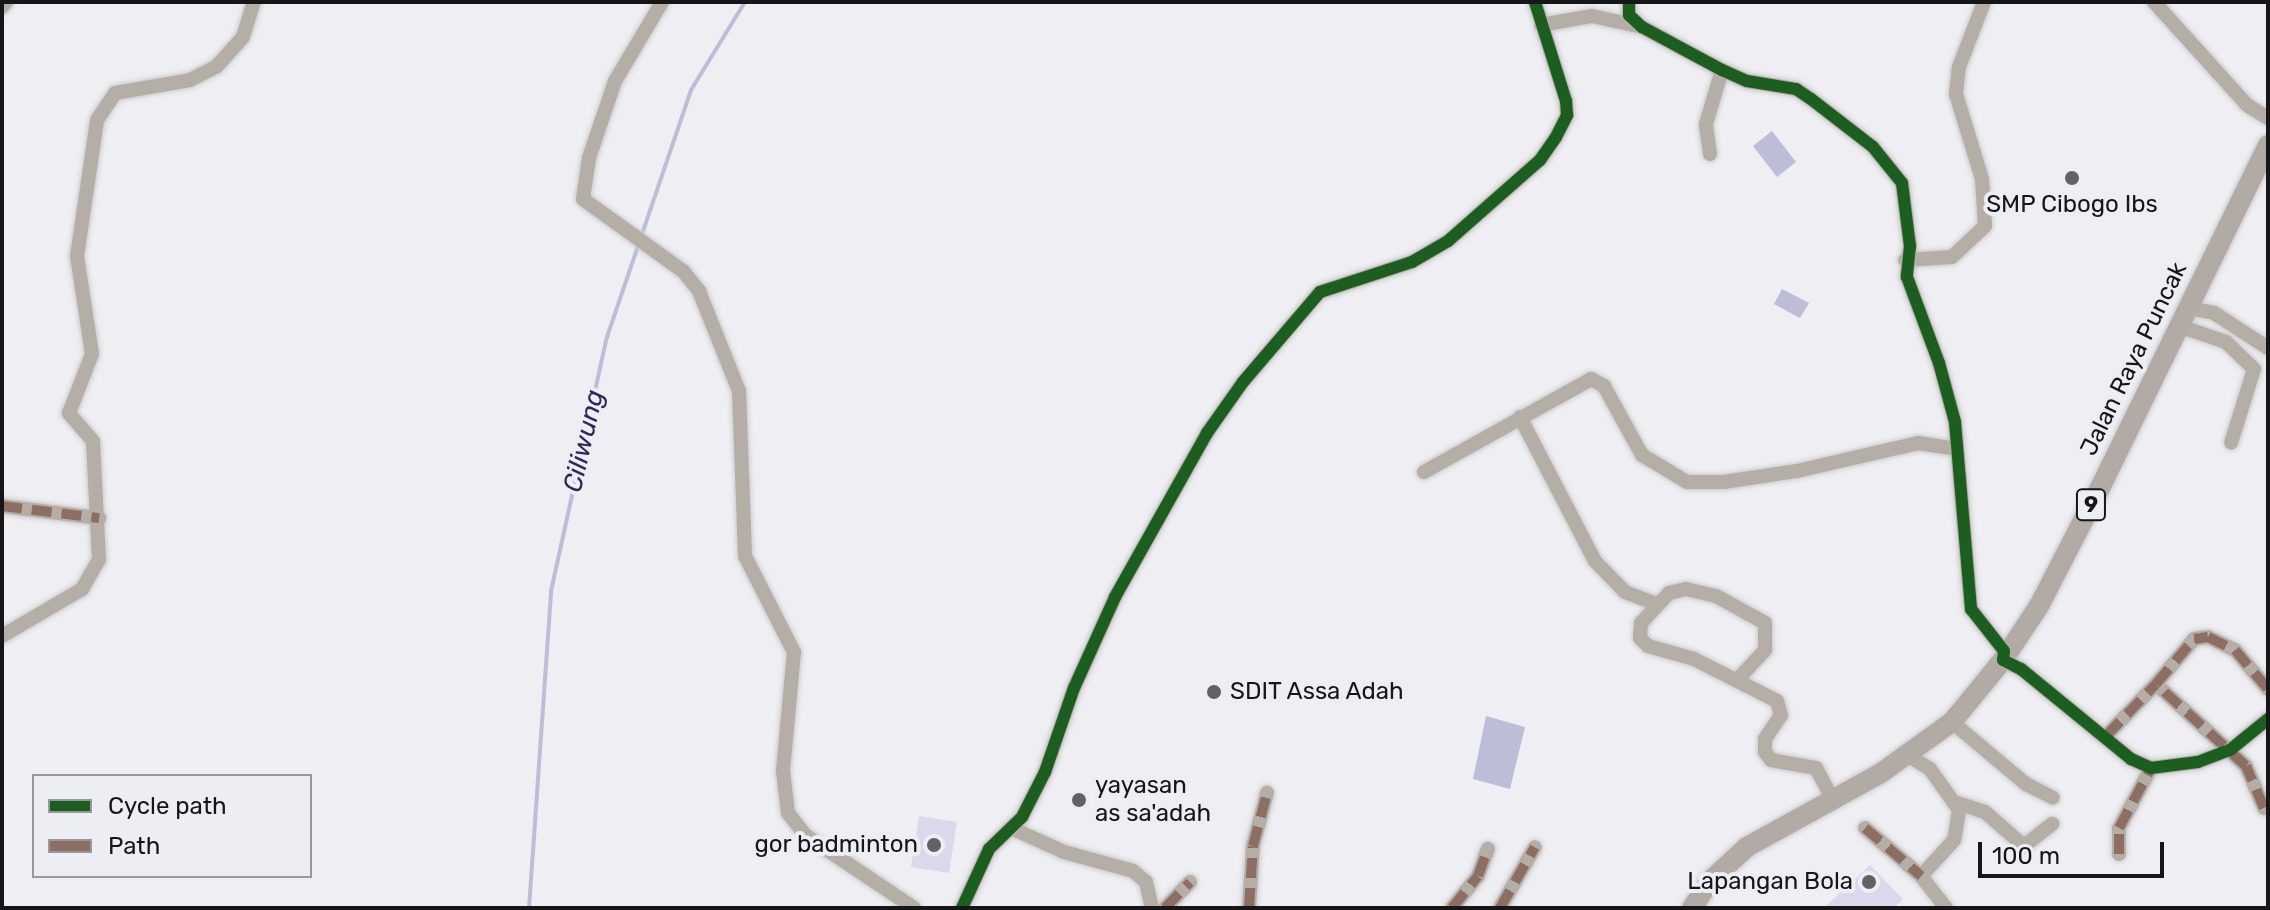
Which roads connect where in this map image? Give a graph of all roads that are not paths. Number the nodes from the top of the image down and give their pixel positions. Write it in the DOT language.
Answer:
graph roads {
  1 [pos="6,2"];
  2 [pos="254,2"];
  3 [pos="662,2"];
  4 [pos="1535,2"];
  5 [pos="1629,2"];
  6 [pos="1984,2"];
  7 [pos="2154,2"];
  8 [pos="2,7"];
  9 [pos="1541,25"];
  10 [pos="1642,27"];
  11 [pos="1722,70"];
  12 [pos="2268,118"];
  13 [pos="2268,145"];
  14 [pos="1710,154"];
  15 [pos="1905,260"];
  16 [pos="2183,317"];
  17 [pos="2268,348"];
  18 [pos="1520,417"];
  19 [pos="2231,443"];
  20 [pos="1956,449"];
  21 [pos="1424,472"];
  22 [pos="2,506"];
  23 [pos="99,518"];
  24 [pos="1656,604"];
  25 [pos="2,636"];
  26 [pos="2003,660"];
  27 [pos="1738,679"];
  28 [pos="2156,684"];
  29 [pos="2268,689"];
  30 [pos="2268,719"];
  31 [pos="1952,722"];
  32 [pos="2106,736"];
  33 [pos="2230,750"];
  34 [pos="1907,755"];
  35 [pos="2151,768"];
  36 [pos="1267,793"];
  37 [pos="2053,798"];
  38 [pos="1833,800"];
  39 [pos="1957,803"];
  40 [pos="2264,808"];
  41 [pos="2052,824"];
  42 [pos="1011,828"];
  43 [pos="1865,828"];
  44 [pos="1535,847"];
  45 [pos="1488,849"];
  46 [pos="2119,854"];
  47 [pos="1921,876"];
  48 [pos="1190,882"];
  49 [pos="914,908"];
  50 [pos="962,908"];
  51 [pos="1152,908"];
  52 [pos="1165,908"];
  53 [pos="1249,908"];
  54 [pos="1452,908"];
  55 [pos="1500,908"];
  56 [pos="1692,908"];
  57 [pos="1946,908"];
  1 -- 8 [label="street"];
  2 -- 23 [label="street"];
  3 -- 49 [label="street"];
  4 -- 9 [label="street"];
  5 -- 10 [label="street"];
  6 -- 15 [label="street"];
  7 -- 12 [label="street"];
  9 -- 10 [label="street"];
  9 -- 42 [label="street"];
  10 -- 11 [label="street"];
  11 -- 14 [label="street"];
  11 -- 15 [label="street"];
  13 -- 16 [label="highway, Jalan Raya Puncak / 9"];
  15 -- 20 [label="street"];
  16 -- 17 [label="street"];
  16 -- 19 [label="street"];
  16 -- 26 [label="highway, Jalan Raya Puncak / 9"];
  18 -- 20 [label="street"];
  18 -- 21 [label="street"];
  18 -- 24 [label="street"];
  20 -- 26 [label="street"];
  22 -- 23 [label="street"];
  23 -- 25 [label="street"];
  24 -- 27 [label="street"];
  24 -- 27 [label="street"];
  26 -- 31 [label="highway, Jalan Raya Puncak / 9"];
  26 -- 32 [label="street"];
  27 -- 38 [label="street"];
  28 -- 29 [label="street"];
  28 -- 32 [label="street"];
  28 -- 33 [label="street"];
  30 -- 33 [label="street"];
  31 -- 34 [label="highway, Jalan Raya Puncak / 9"];
  31 -- 37 [label="street"];
  32 -- 35 [label="street"];
  33 -- 35 [label="street"];
  33 -- 40 [label="street"];
  34 -- 38 [label="highway, Jalan Raya Puncak / 9"];
  34 -- 39 [label="street"];
  35 -- 46 [label="street"];
  36 -- 53 [label="street"];
  38 -- 56 [label="highway, Jalan Raya Puncak / 9"];
  39 -- 41 [label="street"];
  39 -- 47 [label="street"];
  42 -- 50 [label="street"];
  42 -- 51 [label="street"];
  43 -- 47 [label="street"];
  44 -- 55 [label="street"];
  45 -- 54 [label="street"];
  47 -- 57 [label="street"];
  48 -- 52 [label="street"];
}
